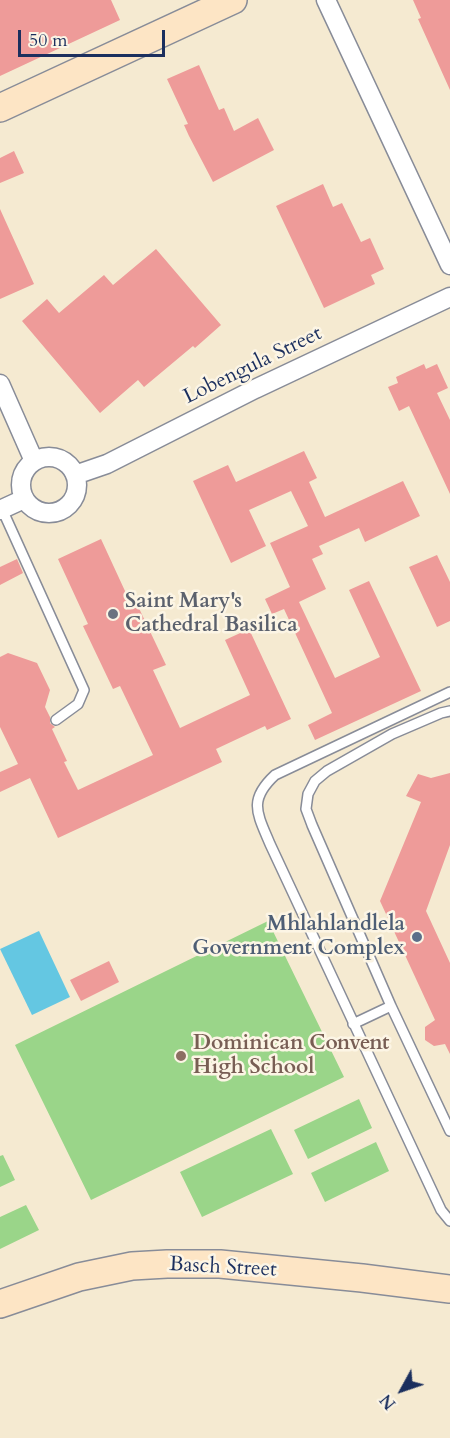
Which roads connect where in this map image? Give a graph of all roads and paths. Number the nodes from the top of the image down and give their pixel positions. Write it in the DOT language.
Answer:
graph roads {
  1 [pos="233,0"];
  2 [pos="326,0"];
  3 [pos="0,108"];
  4 [pos="449,262"];
  5 [pos="450,297"];
  6 [pos="0,384"];
  7 [pos="34,461"];
  8 [pos="75,475"];
  9 [pos="24,499"];
  10 [pos="1,510"];
  11 [pos="450,692"];
  12 [pos="450,711"];
  13 [pos="56,720"];
  14 [pos="391,1006"];
  15 [pos="353,1024"];
  16 [pos="450,1131"];
  17 [pos="450,1221"];
  18 [pos="450,1289"];
  19 [pos="0,1304"];
  1 -- 3 [label="street"];
  2 -- 4 [label="street"];
  5 -- 8 [label="street, Lobengula Street"];
  6 -- 7 [label="street"];
  7 -- 8 [label="street"];
  7 -- 9 [label="street"];
  8 -- 9 [label="street"];
  9 -- 10 [label="street"];
  10 -- 13 [label="lane"];
  11 -- 15 [label="lane"];
  12 -- 14 [label="lane"];
  14 -- 15 [label="lane"];
  14 -- 16 [label="lane"];
  15 -- 17 [label="lane"];
  18 -- 19 [label="street, Basch Street"];
}
